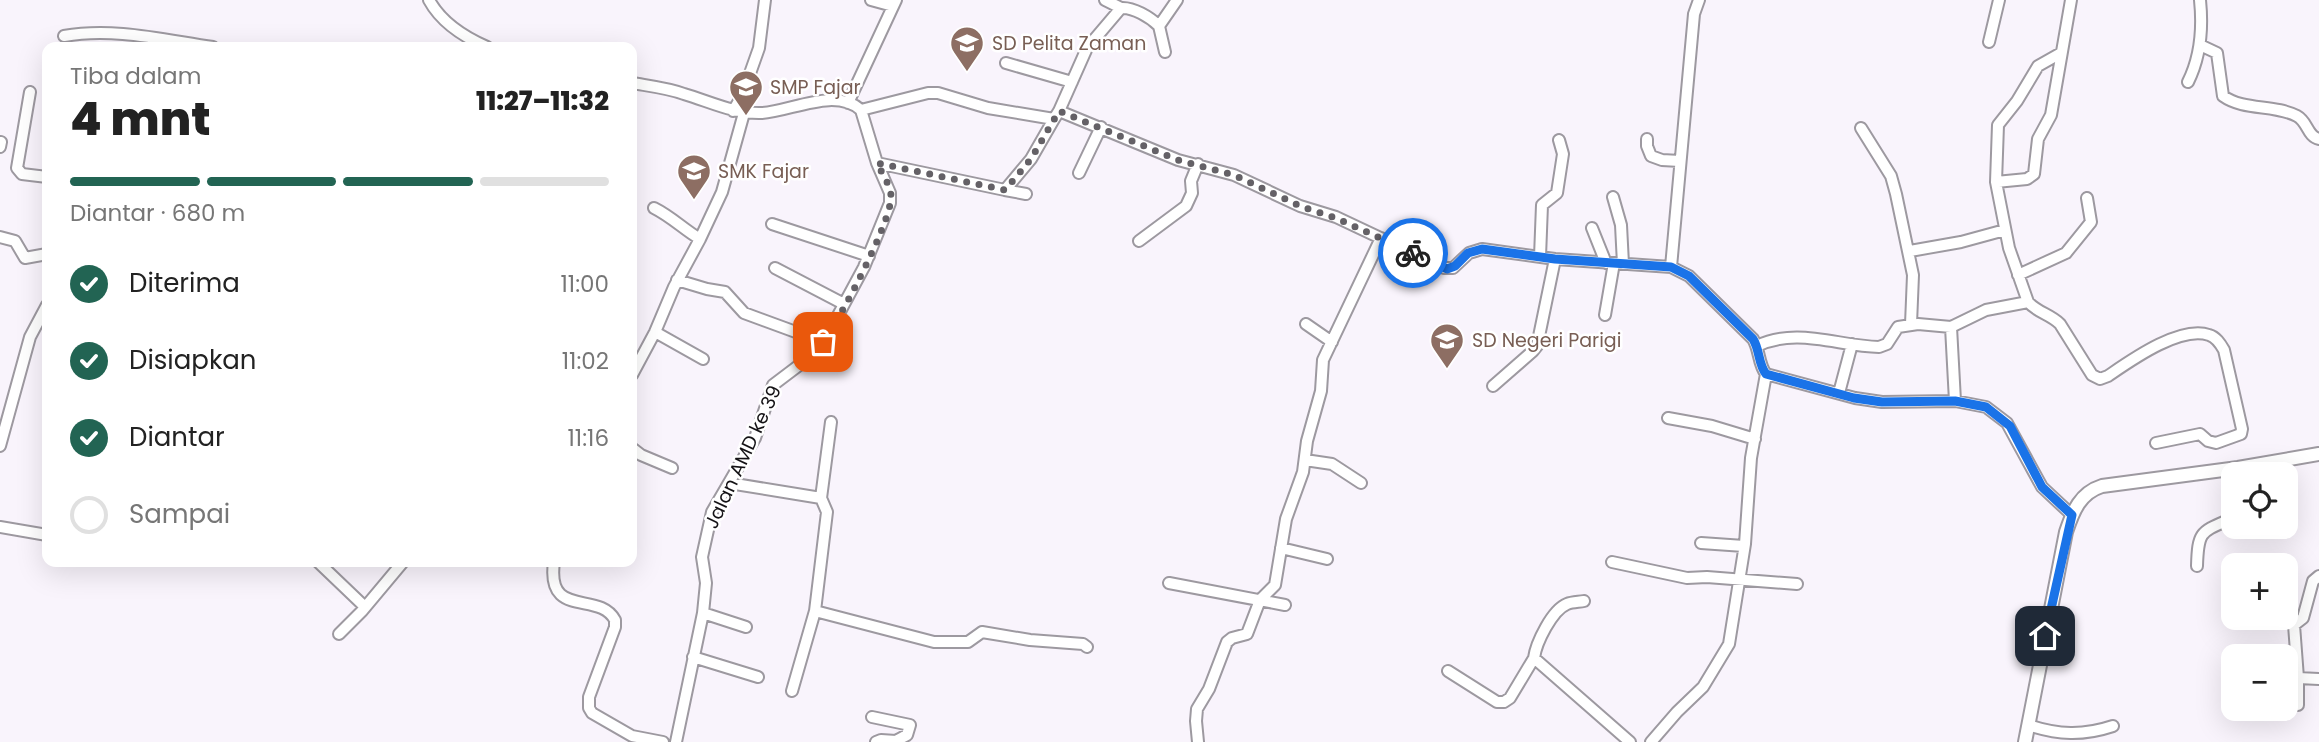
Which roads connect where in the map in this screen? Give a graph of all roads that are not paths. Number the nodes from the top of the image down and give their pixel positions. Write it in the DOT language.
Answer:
graph roads {
  1 [pos="429,0"];
  2 [pos="765,0"];
  3 [pos="871,0"];
  4 [pos="1105,0"];
  5 [pos="1177,0"];
  6 [pos="1699,0"];
  7 [pos="1998,0"];
  8 [pos="2071,0"];
  9 [pos="2200,0"];
  10 [pos="894,3"];
  11 [pos="1121,8"];
  12 [pos="1159,26"];
  13 [pos="64,36"];
  14 [pos="178,42"];
  15 [pos="478,42"];
  16 [pos="1989,42"];
  17 [pos="2200,45"];
  18 [pos="1165,52"];
  19 [pos="2061,53"];
  20 [pos="1006,63"];
  21 [pos="1072,82"];
  22 [pos="2188,82"];
  23 [pos="637,84"];
  24 [pos="30,92"];
  25 [pos="848,103"];
  26 [pos="861,110"];
  27 [pos="739,112"];
  28 [pos="1057,115"];
  29 [pos="1101,127"];
  30 [pos="1861,128"];
  31 [pos="1647,139"];
  32 [pos="2319,139"];
  33 [pos="1559,140"];
  34 [pos="1680,161"];
  35 [pos="877,163"];
  36 [pos="1198,164"];
  37 [pos="1079,173"];
  38 [pos="42,176"];
  39 [pos="1996,182"];
  40 [pos="1005,190"];
  41 [pos="1026,194"];
  42 [pos="1614,197"];
  43 [pos="2087,198"];
  44 [pos="654,208"];
  45 [pos="772,224"];
  46 [pos="1592,228"];
  47 [pos="2005,230"];
  48 [pos="0,237"];
  49 [pos="1381,238"];
  50 [pos="700,239"];
  51 [pos="1139,240"];
  52 [pos="1910,251"];
  53 [pos="42,255"];
  54 [pos="869,256"];
  55 [pos="1540,257"];
  56 [pos="1555,259"];
  57 [pos="1614,263"];
  58 [pos="1671,267"];
  59 [pos="775,268"];
  60 [pos="2018,275"];
  61 [pos="677,279"];
  62 [pos="2028,302"];
  63 [pos="844,304"];
  64 [pos="42,314"];
  65 [pos="1605,315"];
  66 [pos="1307,324"];
  67 [pos="1911,324"];
  68 [pos="1951,327"];
  69 [pos="655,332"];
  70 [pos="823,342"];
  71 [pos="1332,342"];
  72 [pos="1852,344"];
  73 [pos="1757,346"];
  74 [pos="703,359"];
  75 [pos="637,366"];
  76 [pos="1766,374"];
  77 [pos="1493,386"];
  78 [pos="1839,393"];
  79 [pos="1955,401"];
  80 [pos="1668,418"];
  81 [pos="831,422"];
  82 [pos="1755,439"];
  83 [pos="2157,443"];
  84 [pos="0,446"];
  85 [pos="637,452"];
  86 [pos="2319,454"];
  87 [pos="1305,460"];
  88 [pos="2281,462"];
  89 [pos="672,468"];
  90 [pos="2221,473"];
  91 [pos="729,483"];
  92 [pos="1361,483"];
  93 [pos="821,498"];
  94 [pos="2072,515"];
  95 [pos="2221,522"];
  96 [pos="0,527"];
  97 [pos="42,534"];
  98 [pos="1701,543"];
  99 [pos="1744,546"];
  100 [pos="1281,548"];
  101 [pos="1328,559"];
  102 [pos="1612,562"];
  103 [pos="2197,566"];
  104 [pos="323,567"];
  105 [pos="397,567"];
  106 [pos="554,567"];
  107 [pos="2319,576"];
  108 [pos="1739,581"];
  109 [pos="1169,583"];
  110 [pos="1797,584"];
  111 [pos="1260,600"];
  112 [pos="1584,601"];
  113 [pos="1285,605"];
  114 [pos="364,606"];
  115 [pos="815,611"];
  116 [pos="704,613"];
  117 [pos="746,628"];
  118 [pos="339,634"];
  119 [pos="2295,644"];
  120 [pos="1087,647"];
  121 [pos="693,657"];
  122 [pos="1534,658"];
  123 [pos="1448,671"];
  124 [pos="758,677"];
  125 [pos="2298,678"];
  126 [pos="2319,679"];
  127 [pos="792,691"];
  128 [pos="872,717"];
  129 [pos="2028,725"];
  130 [pos="2112,726"];
  131 [pos="663,742"];
  132 [pos="676,742"];
  133 [pos="876,742"];
  134 [pos="1198,742"];
  135 [pos="1630,742"];
  136 [pos="1651,742"];
  137 [pos="2025,742"];
  1 -- 15 [label="street"];
  2 -- 27 [label="street"];
  3 -- 10 [label="street"];
  4 -- 11 [label="street"];
  5 -- 12 [label="street"];
  6 -- 34 [label="street"];
  7 -- 16 [label="street"];
  8 -- 19 [label="street"];
  9 -- 17 [label="street"];
  10 -- 25 [label="street"];
  11 -- 12 [label="street"];
  11 -- 21 [label="street"];
  12 -- 18 [label="street"];
  13 -- 14 [label="street"];
  17 -- 22 [label="street"];
  17 -- 32 [label="street"];
  19 -- 39 [label="street"];
  19 -- 39 [label="street"];
  20 -- 21 [label="street"];
  21 -- 28 [label="street"];
  23 -- 27 [label="street"];
  24 -- 38 [label="street"];
  25 -- 26 [label="street"];
  25 -- 27 [label="street"];
  26 -- 28 [label="street"];
  26 -- 35 [label="street, Jalan AMD ke 39"];
  27 -- 50 [label="street"];
  28 -- 29 [label="street"];
  28 -- 40 [label="street"];
  29 -- 36 [label="street"];
  29 -- 37 [label="street"];
  30 -- 52 [label="street"];
  31 -- 34 [label="street"];
  33 -- 55 [label="street"];
  34 -- 58 [label="street"];
  35 -- 40 [label="street"];
  35 -- 54 [label="street, Jalan AMD ke 39"];
  36 -- 49 [label="street"];
  36 -- 51 [label="street"];
  39 -- 47 [label="street"];
  40 -- 41 [label="street"];
  42 -- 57 [label="street"];
  43 -- 60 [label="street"];
  44 -- 50 [label="street"];
  45 -- 54 [label="street"];
  46 -- 57 [label="street"];
  47 -- 52 [label="street"];
  47 -- 60 [label="street"];
  48 -- 53 [label="street"];
  49 -- 55 [label="street"];
  49 -- 71 [label="street"];
  50 -- 61 [label="street"];
  52 -- 67 [label="street"];
  54 -- 63 [label="street, Jalan AMD ke 39"];
  55 -- 56 [label="street"];
  56 -- 57 [label="street"];
  56 -- 77 [label="street"];
  57 -- 58 [label="street"];
  57 -- 65 [label="street"];
  58 -- 73 [label="street"];
  59 -- 63 [label="street"];
  60 -- 62 [label="street"];
  61 -- 69 [label="street"];
  61 -- 70 [label="street"];
  62 -- 68 [label="street"];
  62 -- 83 [label="street"];
  63 -- 70 [label="street, Jalan AMD ke 39"];
  64 -- 84 [label="street"];
  66 -- 71 [label="street"];
  67 -- 68 [label="street"];
  67 -- 72 [label="street"];
  68 -- 79 [label="street"];
  69 -- 74 [label="street"];
  69 -- 75 [label="street"];
  70 -- 91 [label="street, Jalan AMD ke 39"];
  71 -- 87 [label="street"];
  72 -- 73 [label="street"];
  72 -- 78 [label="street"];
  73 -- 76 [label="street"];
  76 -- 78 [label="street"];
  76 -- 82 [label="street"];
  78 -- 79 [label="street"];
  79 -- 94 [label="street"];
  80 -- 82 [label="street"];
  81 -- 93 [label="street"];
  82 -- 99 [label="street"];
  85 -- 89 [label="street"];
  86 -- 88 [label="main road"];
  87 -- 92 [label="street"];
  87 -- 100 [label="street"];
  90 -- 94 [label="main road"];
  91 -- 93 [label="street"];
  91 -- 116 [label="street, Jalan AMD ke 39"];
  93 -- 115 [label="street"];
  94 -- 129 [label="main road"];
  95 -- 103 [label="street"];
  96 -- 97 [label="street"];
  98 -- 99 [label="street"];
  99 -- 108 [label="street"];
  100 -- 101 [label="street"];
  100 -- 111 [label="street"];
  102 -- 108 [label="street"];
  104 -- 114 [label="street"];
  105 -- 114 [label="street"];
  106 -- 131 [label="street"];
  107 -- 119 [label="street"];
  108 -- 110 [label="street"];
  108 -- 136 [label="street"];
  109 -- 111 [label="street"];
  111 -- 113 [label="street"];
  111 -- 134 [label="street"];
  112 -- 122 [label="street"];
  114 -- 118 [label="street"];
  115 -- 120 [label="street"];
  115 -- 127 [label="street"];
  116 -- 117 [label="street"];
  116 -- 121 [label="street, Jalan AMD ke 39"];
  121 -- 124 [label="street"];
  121 -- 132 [label="street, Jalan AMD ke 39"];
  122 -- 123 [label="street"];
  122 -- 135 [label="street"];
  125 -- 126 [label="street"];
  128 -- 133 [label="street"];
  129 -- 130 [label="street"];
  129 -- 137 [label="main road"];
}
